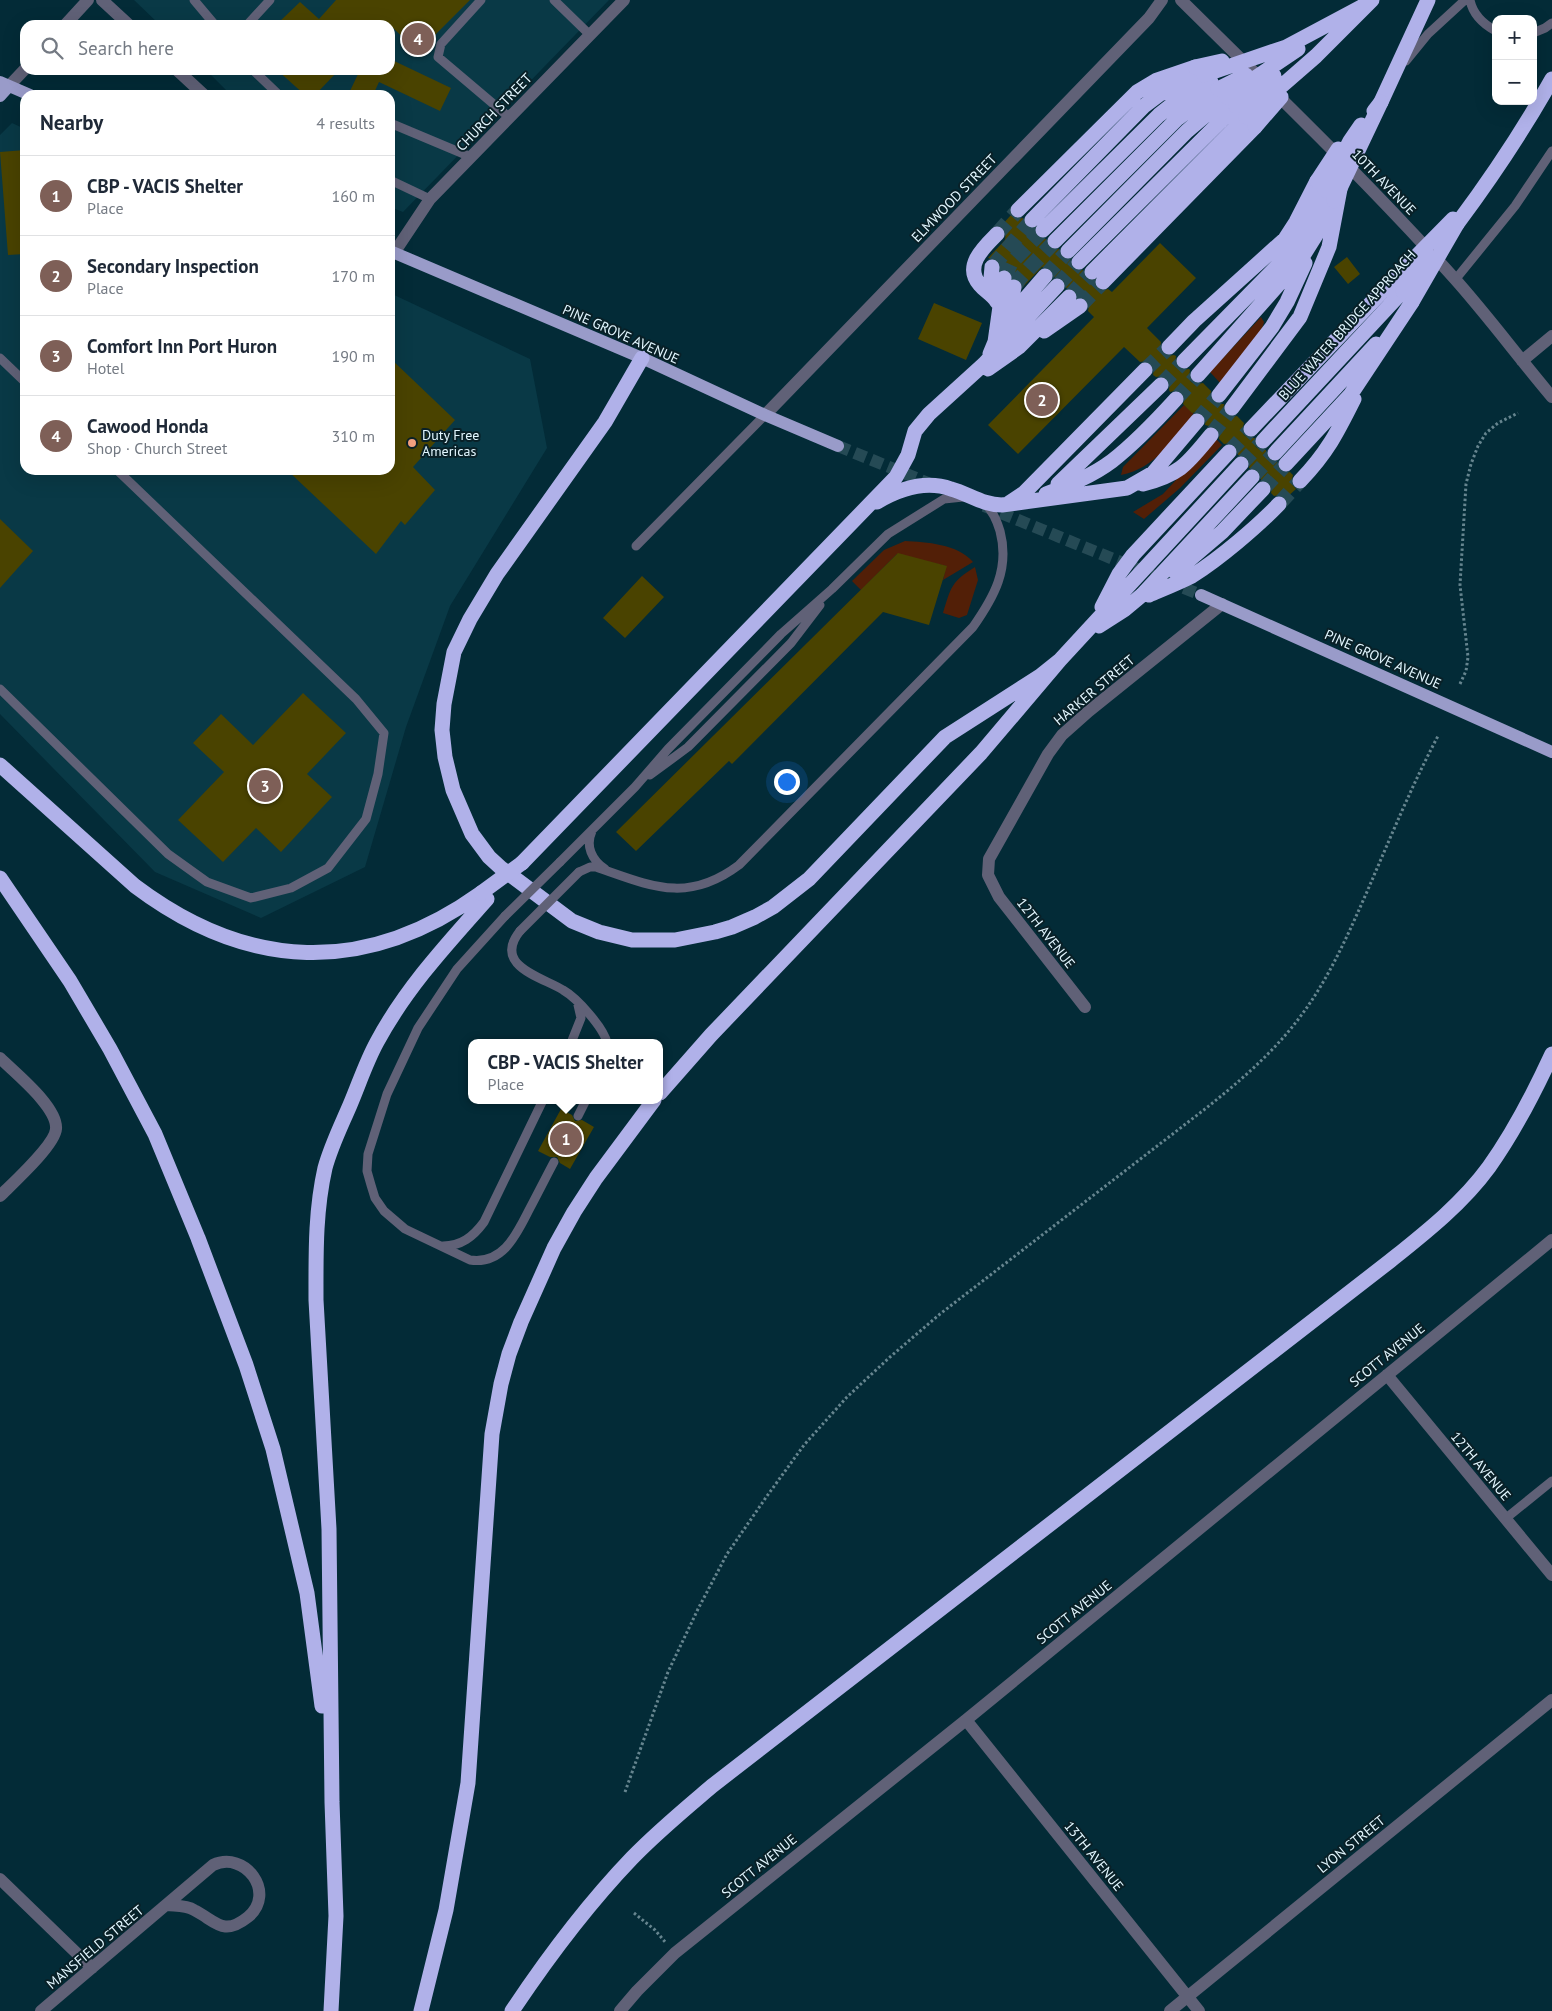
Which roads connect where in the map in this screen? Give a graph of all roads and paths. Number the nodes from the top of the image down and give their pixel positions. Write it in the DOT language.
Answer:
graph roads {
  1 [pos="88,0"];
  2 [pos="102,0"];
  3 [pos="194,0"];
  4 [pos="270,0"];
  5 [pos="481,0"];
  6 [pos="554,0"];
  7 [pos="624,0"];
  8 [pos="1162,0"];
  9 [pos="1181,0"];
  10 [pos="1428,0"];
  11 [pos="1465,0"];
  12 [pos="1470,0"];
  13 [pos="1368,2"];
  14 [pos="70,20"];
  15 [pos="124,20"];
  16 [pos="211,20"];
  17 [pos="252,20"];
  18 [pos="1552,23"];
  19 [pos="1492,28"];
  20 [pos="1537,31"];
  21 [pos="1325,34"];
  22 [pos="590,35"];
  23 [pos="1288,50"];
  24 [pos="20,73"];
  25 [pos="182,75"];
  26 [pos="258,75"];
  27 [pos="1552,79"];
  28 [pos="3,88"];
  29 [pos="199,90"];
  30 [pos="273,90"];
  31 [pos="20,92"];
  32 [pos="1224,95"];
  33 [pos="1384,96"];
  34 [pos="510,118"];
  35 [pos="395,125"];
  36 [pos="1552,151"];
  37 [pos="471,157"];
  38 [pos="395,182"];
  39 [pos="1483,188"];
  40 [pos="1328,194"];
  41 [pos="430,200"];
  42 [pos="1018,210"];
  43 [pos="1037,225"];
  44 [pos="1321,227"];
  45 [pos="997,234"];
  46 [pos="1055,241"];
  47 [pos="395,248"];
  48 [pos="1068,251"];
  49 [pos="395,253"];
  50 [pos="1079,262"];
  51 [pos="992,267"];
  52 [pos="1092,272"];
  53 [pos="1045,276"];
  54 [pos="1455,280"];
  55 [pos="1009,282"];
  56 [pos="1103,282"];
  57 [pos="1057,286"];
  58 [pos="1403,291"];
  59 [pos="1074,302"];
  60 [pos="1001,314"];
  61 [pos="1552,336"];
  62 [pos="1169,347"];
  63 [pos="1003,352"];
  64 [pos="0,358"];
  65 [pos="642,358"];
  66 [pos="1184,361"];
  67 [pos="1522,361"];
  68 [pos="1372,363"];
  69 [pos="984,364"];
  70 [pos="1145,370"];
  71 [pos="1198,375"];
  72 [pos="20,377"];
  73 [pos="1161,385"];
  74 [pos="958,389"];
  75 [pos="1219,395"];
  76 [pos="1552,397"];
  77 [pos="1176,399"];
  78 [pos="1232,408"];
  79 [pos="1518,414"];
  80 [pos="765,415"];
  81 [pos="1197,421"];
  82 [pos="1250,429"];
  83 [pos="1211,435"];
  84 [pos="1263,442"];
  85 [pos="838,446"];
  86 [pos="1229,452"];
  87 [pos="1275,453"];
  88 [pos="1241,464"];
  89 [pos="1286,464"];
  90 [pos="122,475"];
  91 [pos="1252,477"];
  92 [pos="1300,481"];
  93 [pos="1127,488"];
  94 [pos="1263,488"];
  95 [pos="1040,496"];
  96 [pos="977,500"];
  97 [pos="1279,504"];
  98 [pos="1008,505"];
  99 [pos="861,512"];
  100 [pos="636,546"];
  101 [pos="1149,594"];
  102 [pos="1201,595"];
  103 [pos="1222,604"];
  104 [pos="1124,610"];
  105 [pos="1092,626"];
  106 [pos="1081,638"];
  107 [pos="1060,660"];
  108 [pos="1460,684"];
  109 [pos="0,689"];
  110 [pos="1438,736"];
  111 [pos="1552,752"];
  112 [pos="0,765"];
  113 [pos="595,825"];
  114 [pos="609,872"];
  115 [pos="988,875"];
  116 [pos="0,878"];
  117 [pos="484,896"];
  118 [pos="578,1002"];
  119 [pos="1086,1007"];
  120 [pos="573,1039"];
  121 [pos="606,1039"];
  122 [pos="1552,1054"];
  123 [pos="0,1058"];
  124 [pos="663,1090"];
  125 [pos="541,1104"];
  126 [pos="584,1104"];
  127 [pos="651,1104"];
  128 [pos="578,1116"];
  129 [pos="554,1162"];
  130 [pos="0,1196"];
  131 [pos="1552,1240"];
  132 [pos="442,1246"];
  133 [pos="1387,1375"];
  134 [pos="1552,1481"];
  135 [pos="1505,1519"];
  136 [pos="1552,1575"];
  137 [pos="1552,1700"];
  138 [pos="966,1720"];
  139 [pos="625,1792"];
  140 [pos="332,1802"];
  141 [pos="0,1879"];
  142 [pos="168,1905"];
  143 [pos="634,1913"];
  144 [pos="675,1953"];
  145 [pos="92,1968"];
  146 [pos="1187,1997"];
  147 [pos="41,2011"];
  148 [pos="331,2011"];
  149 [pos="421,2011"];
  150 [pos="512,2011"];
  151 [pos="620,2011"];
  152 [pos="1170,2011"];
  153 [pos="1199,2011"];
  1 -- 14 [label="street"];
  2 -- 15 [label="street"];
  3 -- 16 [label="lane"];
  4 -- 17 [label="lane"];
  5 -- 34 [label="lane"];
  6 -- 22 [label="lane"];
  7 -- 22 [label="street, CHURCH STREET"];
  8 -- 80 [label="street, ELMWOOD STREET"];
  9 -- 54 [label="street, 10TH AVENUE"];
  10 -- 33 [label="highway"];
  11 -- 33 [label="lane"];
  12 -- 19 [label="lane"];
  13 -- 21 [label="highway, bridge"];
  13 -- 23 [label="highway, bridge"];
  13 -- 32 [label="highway, bridge"];
  18 -- 20 [label="lane"];
  21 -- 23 [label="highway, bridge"];
  21 -- 32 [label="highway, bridge"];
  22 -- 34 [label="street, CHURCH STREET"];
  23 -- 32 [label="highway, bridge"];
  23 -- 32 [label="highway, bridge"];
  23 -- 32 [label="highway, bridge"];
  24 -- 28 [label="street"];
  25 -- 29 [label="street"];
  26 -- 30 [label="lane"];
  27 -- 39 [label="highway, BLUE WATER BRIDGE APPROACH"];
  28 -- 31 [label="main road"];
  32 -- 42 [label="highway"];
  32 -- 43 [label="highway"];
  32 -- 46 [label="highway"];
  32 -- 48 [label="highway"];
  32 -- 50 [label="highway"];
  32 -- 52 [label="highway"];
  32 -- 56 [label="highway"];
  33 -- 40 [label="highway, bridge"];
  33 -- 40 [label="highway, bridge"];
  34 -- 37 [label="street, CHURCH STREET"];
  35 -- 37 [label="lane"];
  36 -- 54 [label="lane"];
  37 -- 41 [label="street, CHURCH STREET"];
  38 -- 41 [label="lane"];
  39 -- 58 [label="highway, bridge"];
  39 -- 58 [label="highway, BLUE WATER BRIDGE APPROACH, bridge"];
  40 -- 44 [label="highway"];
  40 -- 62 [label="highway"];
  40 -- 66 [label="highway"];
  40 -- 78 [label="highway"];
  41 -- 47 [label="street, CHURCH STREET"];
  44 -- 71 [label="highway"];
  44 -- 75 [label="highway"];
  45 -- 60 [label="highway"];
  49 -- 65 [label="main road, PINE GROVE AVENUE"];
  51 -- 60 [label="highway"];
  53 -- 60 [label="highway"];
  54 -- 67 [label="street, 10TH AVENUE"];
  55 -- 60 [label="highway"];
  57 -- 63 [label="highway"];
  58 -- 68 [label="highway"];
  58 -- 82 [label="highway"];
  58 -- 84 [label="highway, BLUE WATER BRIDGE APPROACH"];
  58 -- 87 [label="highway"];
  59 -- 63 [label="highway"];
  60 -- 63 [label="highway"];
  60 -- 69 [label="highway"];
  61 -- 67 [label="street"];
  63 -- 69 [label="highway"];
  63 -- 74 [label="highway"];
  64 -- 72 [label="lane"];
  65 -- 80 [label="main road, PINE GROVE AVENUE"];
  65 -- 107 [label="highway"];
  67 -- 76 [label="street, 10TH AVENUE"];
  68 -- 89 [label="highway"];
  68 -- 92 [label="highway"];
  69 -- 74 [label="highway"];
  70 -- 98 [label="highway"];
  73 -- 95 [label="highway"];
  74 -- 99 [label="highway"];
  77 -- 95 [label="highway"];
  79 -- 108 [label="path"];
  80 -- 85 [label="main road, PINE GROVE AVENUE"];
  80 -- 100 [label="lane"];
  81 -- 93 [label="highway"];
  83 -- 93 [label="highway"];
  86 -- 105 [label="highway"];
  88 -- 105 [label="highway"];
  90 -- 109 [label="lane"];
  91 -- 104 [label="highway"];
  93 -- 98 [label="highway"];
  94 -- 101 [label="highway"];
  95 -- 98 [label="highway"];
  96 -- 98 [label="highway"];
  96 -- 99 [label="highway"];
  96 -- 113 [label="lane"];
  96 -- 114 [label="lane"];
  97 -- 101 [label="highway"];
  99 -- 117 [label="highway, bridge"];
  101 -- 104 [label="highway"];
  102 -- 103 [label="main road, PINE GROVE AVENUE"];
  103 -- 111 [label="main road, PINE GROVE AVENUE"];
  103 -- 115 [label="street, HARKER STREET"];
  104 -- 106 [label="highway"];
  105 -- 106 [label="highway"];
  106 -- 107 [label="highway"];
  107 -- 124 [label="highway"];
  110 -- 139 [label="path"];
  112 -- 117 [label="highway"];
  113 -- 114 [label="lane"];
  113 -- 132 [label="lane, bridge"];
  114 -- 118 [label="lane, bridge"];
  115 -- 119 [label="street, 12TH AVENUE"];
  116 -- 140 [label="highway"];
  117 -- 140 [label="highway"];
  118 -- 120 [label="lane"];
  118 -- 121 [label="lane"];
  122 -- 150 [label="highway"];
  123 -- 130 [label="street"];
  125 -- 132 [label="lane"];
  126 -- 128 [label="lane"];
  127 -- 149 [label="highway"];
  129 -- 132 [label="lane"];
  131 -- 133 [label="street, SCOTT AVENUE"];
  133 -- 135 [label="street, 12TH AVENUE"];
  133 -- 138 [label="street, SCOTT AVENUE"];
  134 -- 135 [label="lane"];
  135 -- 136 [label="street, 12TH AVENUE"];
  137 -- 146 [label="street, LYON STREET"];
  138 -- 144 [label="street, SCOTT AVENUE"];
  138 -- 146 [label="street, 13TH AVENUE"];
  140 -- 148 [label="highway"];
  141 -- 145 [label="street"];
  142 -- 142 [label="street, MANSFIELD STREET"];
  142 -- 145 [label="street, MANSFIELD STREET"];
  143 -- 144 [label="path"];
  144 -- 151 [label="street, SCOTT AVENUE"];
  145 -- 147 [label="street, MANSFIELD STREET"];
  146 -- 152 [label="street, LYON STREET"];
  146 -- 153 [label="street, 13TH AVENUE"];
}
